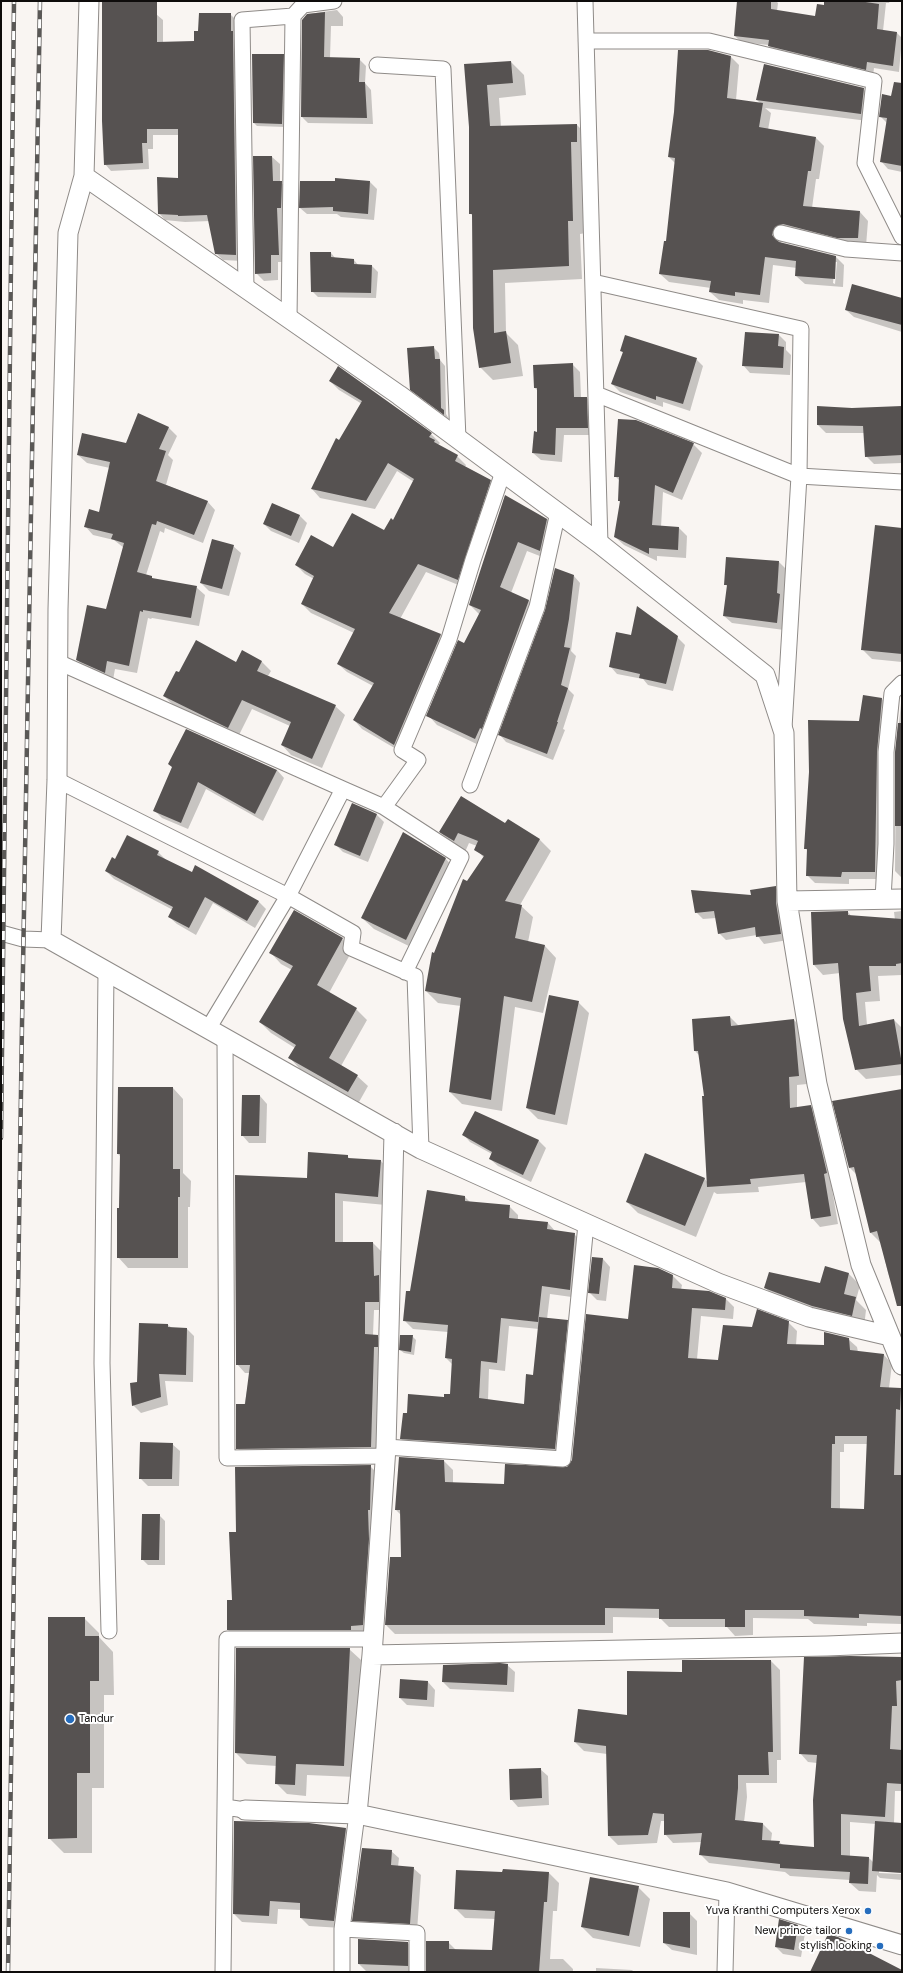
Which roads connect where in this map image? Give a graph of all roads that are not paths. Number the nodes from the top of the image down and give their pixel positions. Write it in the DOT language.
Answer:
graph roads {
  1 [pos="89,1"];
  2 [pos="334,1"];
  3 [pos="585,1"];
  4 [pos="293,16"];
  5 [pos="586,41"];
  6 [pos="377,65"];
  7 [pos="84,176"];
  8 [pos="781,233"];
  9 [pos="902,237"];
  10 [pos="902,253"];
  11 [pos="593,282"];
  12 [pos="246,289"];
  13 [pos="289,318"];
  14 [pos="596,394"];
  15 [pos="458,439"];
  16 [pos="503,472"];
  17 [pos="798,476"];
  18 [pos="902,482"];
  19 [pos="558,512"];
  20 [pos="600,544"];
  21 [pos="58,662"];
  22 [pos="902,683"];
  23 [pos="784,733"];
  24 [pos="57,780"];
  25 [pos="470,785"];
  26 [pos="343,789"];
  27 [pos="384,807"];
  28 [pos="288,896"];
  29 [pos="883,899"];
  30 [pos="902,899"];
  31 [pos="787,901"];
  32 [pos="1,933"];
  33 [pos="51,940"];
  34 [pos="106,971"];
  35 [pos="405,972"];
  36 [pos="208,1029"];
  37 [pos="225,1038"];
  38 [pos="394,1133"];
  39 [pos="421,1148"];
  40 [pos="586,1224"];
  41 [pos="890,1336"];
  42 [pos="902,1365"];
  43 [pos="386,1452"];
  44 [pos="109,1631"];
  45 [pos="902,1643"];
  46 [pos="372,1647"];
  47 [pos="226,1807"];
  48 [pos="245,1810"];
  49 [pos="357,1814"];
  50 [pos="727,1892"];
  51 [pos="342,1930"];
  52 [pos="902,1944"];
  53 [pos="223,1972"];
  54 [pos="342,1972"];
  55 [pos="417,1972"];
  56 [pos="725,1972"];
  1 -- 7 [label="street"];
  2 -- 4 [label="street"];
  3 -- 5 [label="street"];
  4 -- 12 [label="street"];
  4 -- 13 [label="street"];
  5 -- 9 [label="street"];
  5 -- 11 [label="street"];
  6 -- 15 [label="street"];
  7 -- 12 [label="street"];
  7 -- 21 [label="street"];
  8 -- 10 [label="street"];
  11 -- 14 [label="street"];
  11 -- 17 [label="street"];
  12 -- 13 [label="street"];
  13 -- 15 [label="street"];
  14 -- 17 [label="street"];
  14 -- 20 [label="street"];
  15 -- 16 [label="street"];
  16 -- 19 [label="street"];
  16 -- 27 [label="street"];
  17 -- 18 [label="street"];
  17 -- 23 [label="street"];
  19 -- 20 [label="street"];
  19 -- 25 [label="street"];
  20 -- 23 [label="street"];
  21 -- 24 [label="street"];
  21 -- 26 [label="street"];
  22 -- 29 [label="street"];
  23 -- 31 [label="street"];
  24 -- 28 [label="street"];
  24 -- 33 [label="street"];
  26 -- 27 [label="street"];
  26 -- 28 [label="street"];
  27 -- 35 [label="street"];
  28 -- 35 [label="street"];
  28 -- 36 [label="street"];
  29 -- 30 [label="street"];
  29 -- 31 [label="street"];
  31 -- 41 [label="street"];
  32 -- 33 [label="street"];
  33 -- 34 [label="street"];
  34 -- 36 [label="street"];
  34 -- 44 [label="street"];
  35 -- 39 [label="street"];
  36 -- 37 [label="street"];
  37 -- 38 [label="street"];
  37 -- 43 [label="street"];
  38 -- 39 [label="street"];
  38 -- 43 [label="street"];
  39 -- 40 [label="street"];
  40 -- 41 [label="street"];
  40 -- 43 [label="street"];
  41 -- 42 [label="street"];
  43 -- 46 [label="street"];
  45 -- 46 [label="street"];
  46 -- 47 [label="street"];
  46 -- 49 [label="street"];
  47 -- 48 [label="street"];
  47 -- 53 [label="street"];
  48 -- 49 [label="street"];
  49 -- 50 [label="street"];
  49 -- 51 [label="street"];
  50 -- 52 [label="street"];
  50 -- 56 [label="street"];
  51 -- 54 [label="street"];
  51 -- 55 [label="street"];
}
